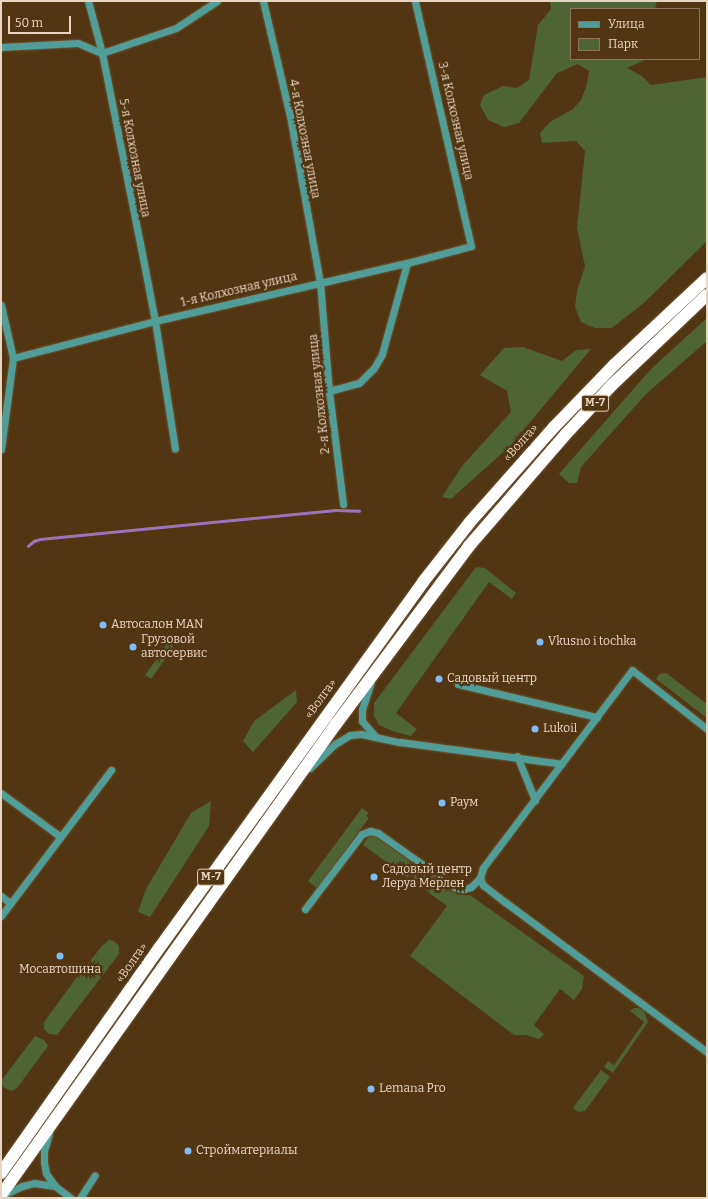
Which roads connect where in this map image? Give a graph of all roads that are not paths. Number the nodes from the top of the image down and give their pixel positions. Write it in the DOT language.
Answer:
graph roads {
  1 [pos="88,1"];
  2 [pos="218,1"];
  3 [pos="263,1"];
  4 [pos="415,1"];
  5 [pos="1,47"];
  6 [pos="102,53"];
  7 [pos="471,246"];
  8 [pos="407,263"];
  9 [pos="707,278"];
  10 [pos="320,282"];
  11 [pos="707,295"];
  12 [pos="1,305"];
  13 [pos="155,321"];
  14 [pos="13,358"];
  15 [pos="330,391"];
  16 [pos="175,448"];
  17 [pos="1,450"];
  18 [pos="343,504"];
  19 [pos="375,669"];
  20 [pos="458,684"];
  21 [pos="596,717"];
  22 [pos="707,729"];
  23 [pos="375,736"];
  24 [pos="517,756"];
  25 [pos="562,764"];
  26 [pos="111,770"];
  27 [pos="296,781"];
  28 [pos="1,793"];
  29 [pos="535,800"];
  30 [pos="61,837"];
  31 [pos="480,878"];
  32 [pos="1,896"];
  33 [pos="10,903"];
  34 [pos="305,909"];
  35 [pos="1,916"];
  36 [pos="707,1052"];
  37 [pos="52,1125"];
  38 [pos="1,1173"];
  39 [pos="95,1175"];
  40 [pos="55,1186"];
  41 [pos="1,1196"];
  42 [pos="71,1198"];
  43 [pos="80,1198"];
  1 -- 6 [label="street, 5-я Колхозная улица"];
  2 -- 6 [label="street"];
  3 -- 10 [label="street, 4-я Колхозная улица"];
  4 -- 7 [label="street, 3-я Колхозная улица"];
  5 -- 6 [label="street"];
  6 -- 13 [label="street, 5-я Колхозная улица"];
  7 -- 8 [label="street, 1-я Колхозная улица"];
  8 -- 10 [label="street, 1-я Колхозная улица"];
  8 -- 15 [label="street"];
  9 -- 38 [label="highway, «Волга» / М-7"];
  10 -- 13 [label="street, 1-я Колхозная улица"];
  10 -- 15 [label="street, 2-я Колхозная улица"];
  11 -- 19 [label="highway, М-7"];
  12 -- 14 [label="street"];
  13 -- 14 [label="street, 1-я Колхозная улица"];
  13 -- 16 [label="street, 5-я Колхозная улица"];
  14 -- 17 [label="street"];
  15 -- 18 [label="street, 2-я Колхозная улица"];
  19 -- 23 [label="street"];
  19 -- 27 [label="highway, М-7"];
  20 -- 21 [label="street"];
  21 -- 22 [label="street"];
  21 -- 25 [label="street"];
  23 -- 24 [label="street"];
  23 -- 27 [label="street"];
  24 -- 25 [label="street"];
  24 -- 29 [label="street"];
  25 -- 29 [label="street"];
  26 -- 30 [label="street"];
  27 -- 37 [label="highway, М-7"];
  28 -- 30 [label="street"];
  29 -- 31 [label="street"];
  30 -- 33 [label="street"];
  31 -- 34 [label="street"];
  31 -- 36 [label="street"];
  32 -- 33 [label="street"];
  33 -- 35 [label="street"];
  37 -- 40 [label="street"];
  37 -- 41 [label="highway, М-7"];
  39 -- 43 [label="street"];
  40 -- 41 [label="street"];
  40 -- 42 [label="street"];
}
